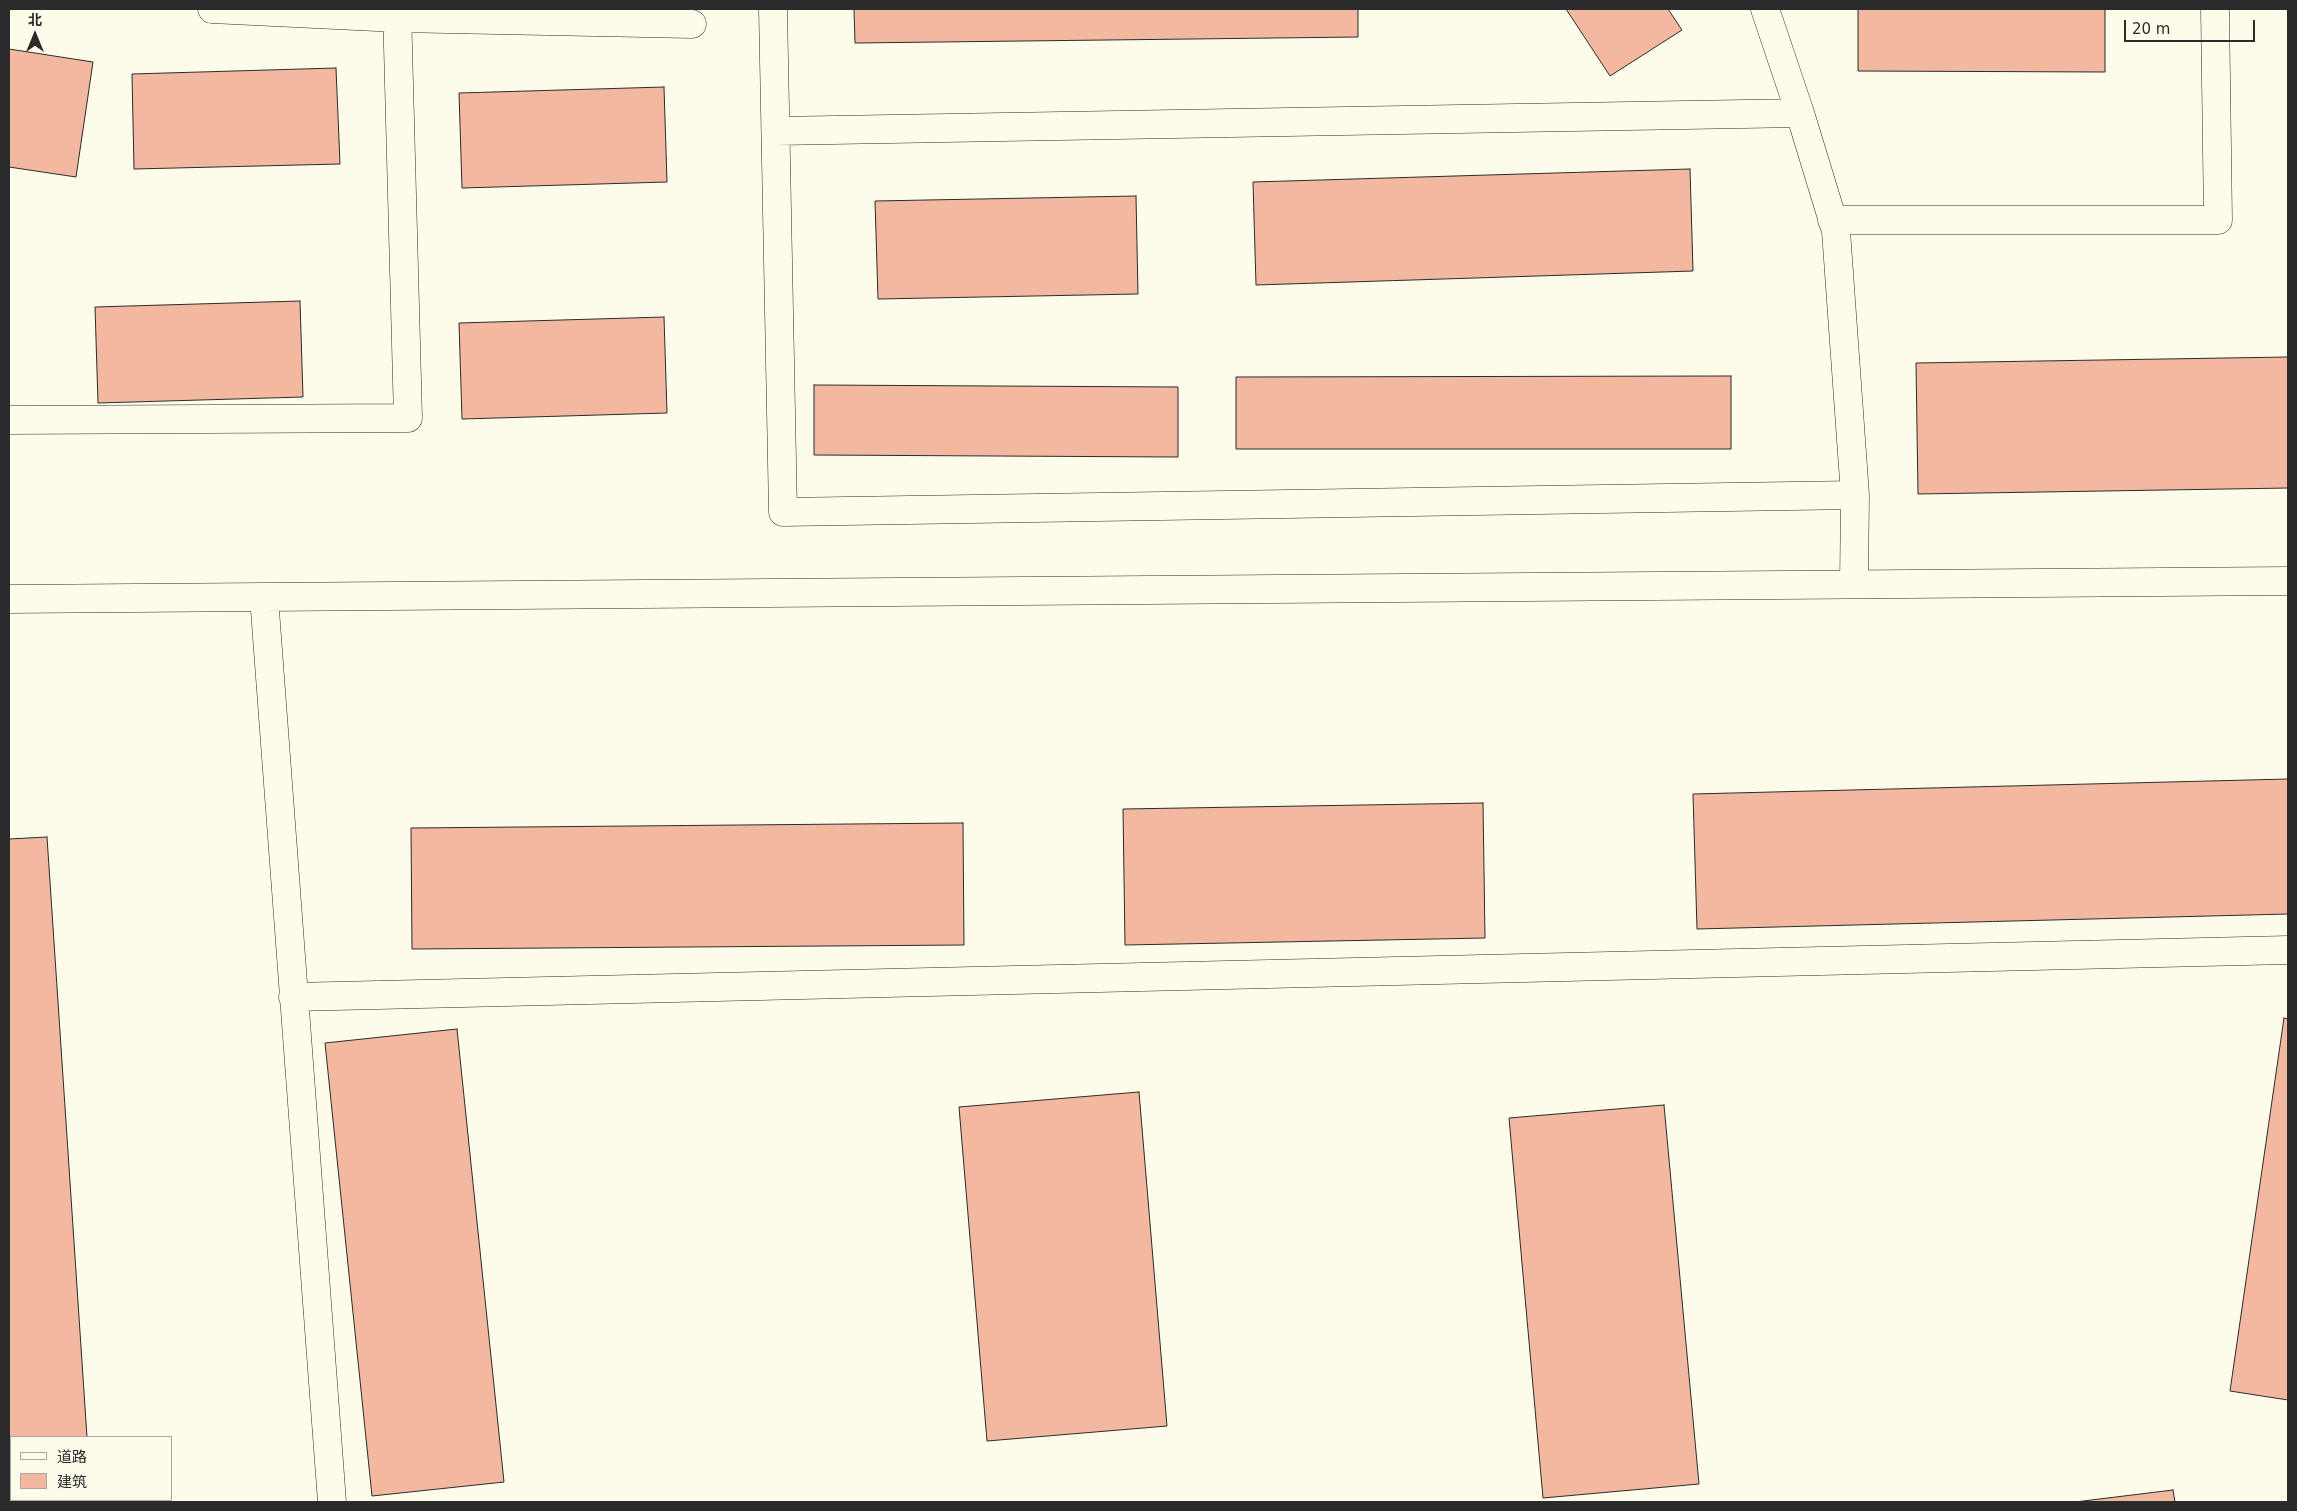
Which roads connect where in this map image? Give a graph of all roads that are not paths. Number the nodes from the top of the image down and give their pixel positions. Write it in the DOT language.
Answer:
graph roads {
  1 [pos="212,9"];
  2 [pos="773,9"];
  3 [pos="1766,9"];
  4 [pos="2215,9"];
  5 [pos="398,14"];
  6 [pos="692,24"];
  7 [pos="1800,113"];
  8 [pos="776,131"];
  9 [pos="1832,220"];
  10 [pos="9,420"];
  11 [pos="1855,495"];
  12 [pos="2288,582"];
  13 [pos="1854,584"];
  14 [pos="264,597"];
  15 [pos="9,599"];
  16 [pos="2288,950"];
  17 [pos="293,997"];
  18 [pos="332,1502"];
  1 -- 5 [label="street"];
  2 -- 8 [label="street"];
  3 -- 7 [label="street"];
  4 -- 9 [label="street"];
  5 -- 6 [label="street"];
  5 -- 10 [label="street"];
  7 -- 8 [label="street"];
  7 -- 9 [label="street"];
  8 -- 11 [label="street"];
  9 -- 11 [label="street"];
  11 -- 13 [label="street"];
  12 -- 13 [label="street"];
  13 -- 14 [label="street"];
  14 -- 15 [label="street"];
  14 -- 17 [label="street"];
  16 -- 17 [label="street"];
  17 -- 18 [label="street"];
}
